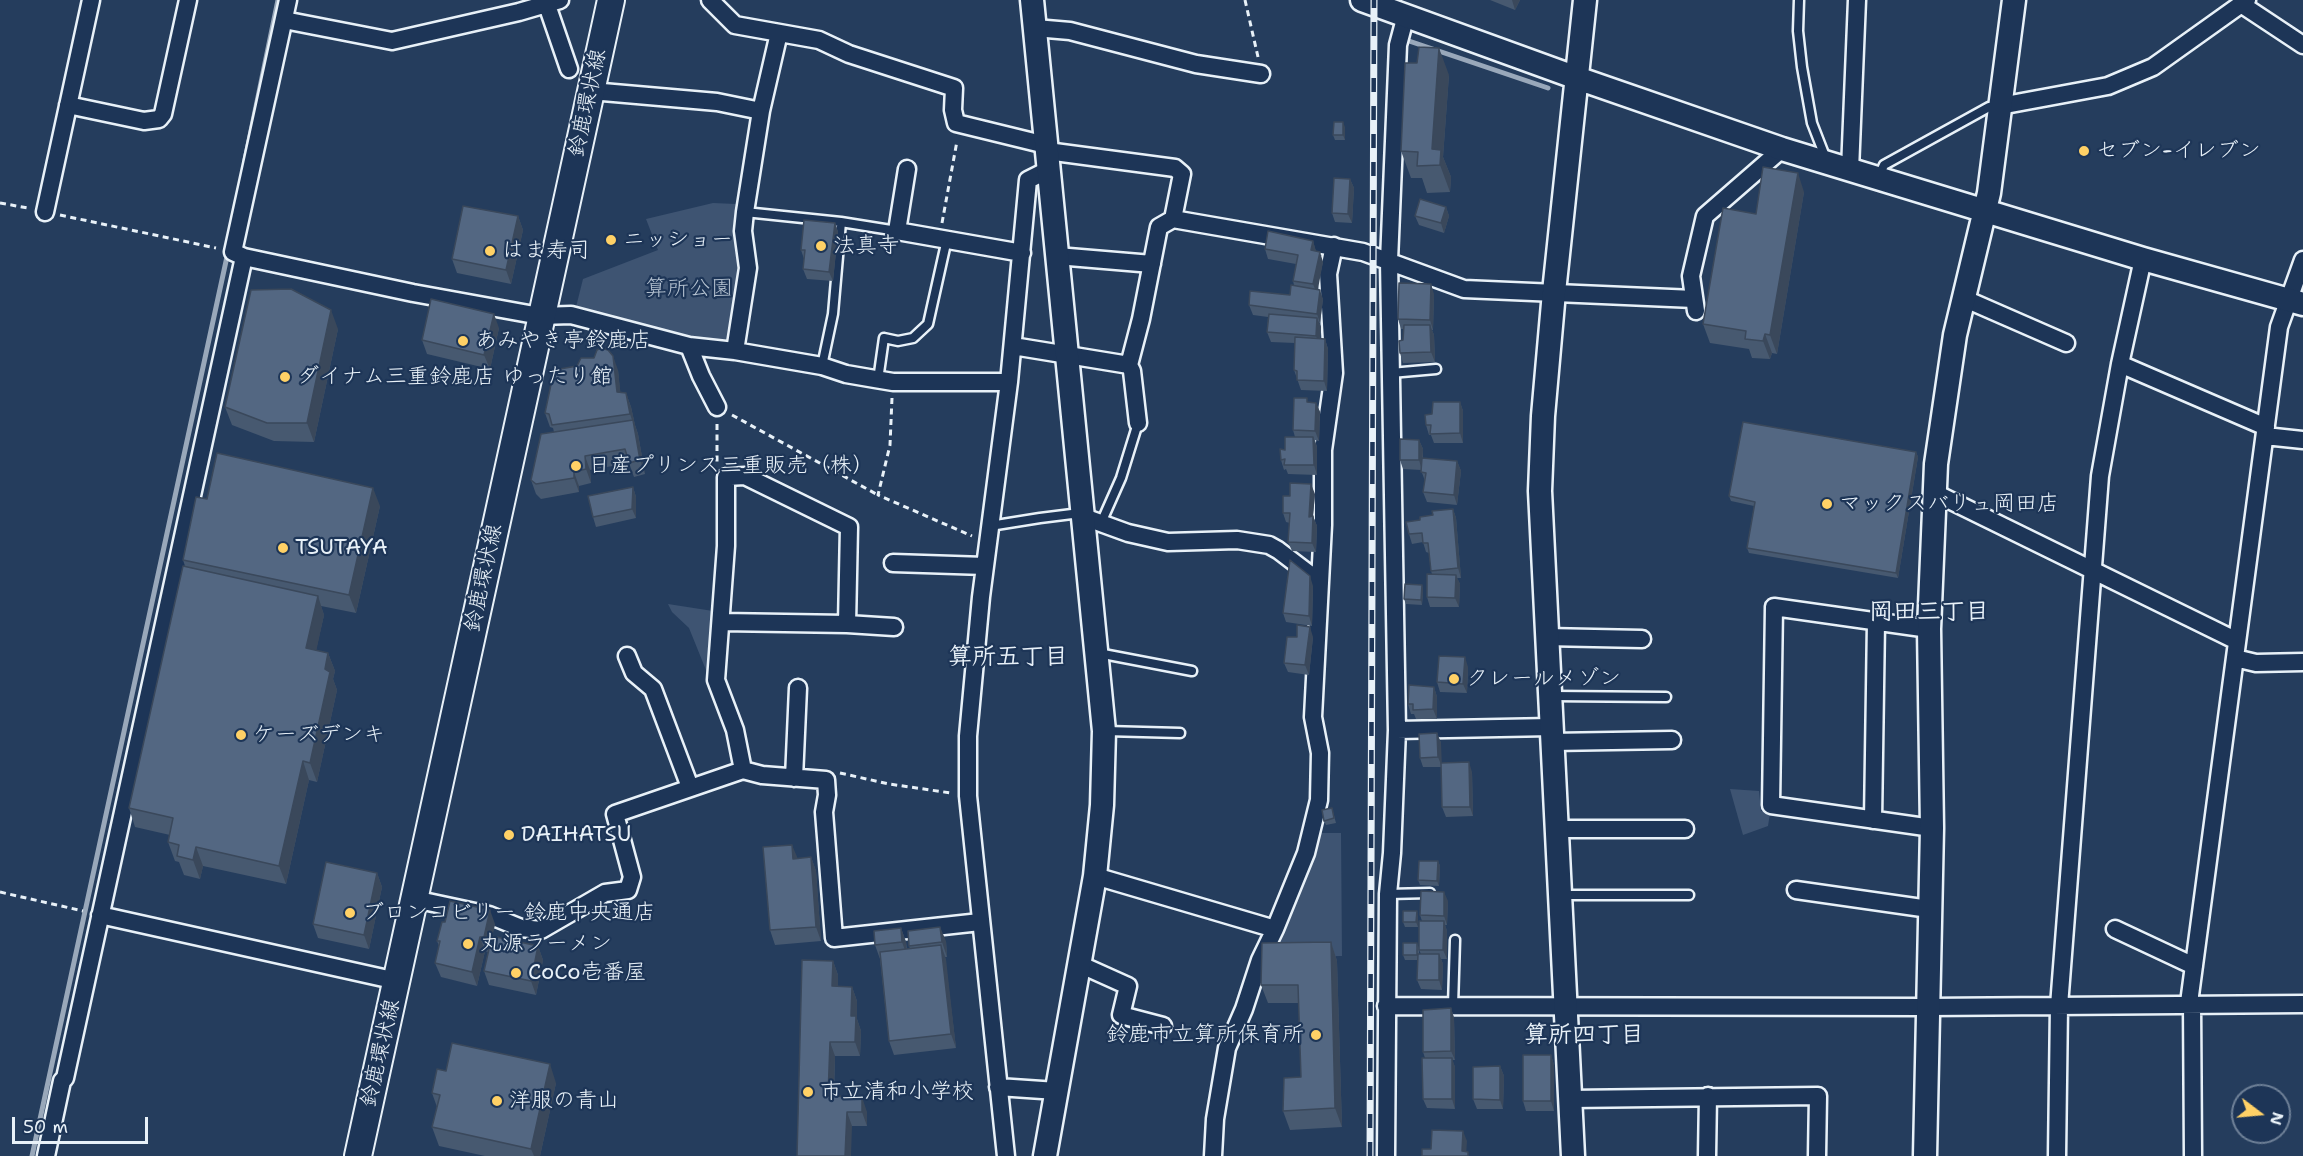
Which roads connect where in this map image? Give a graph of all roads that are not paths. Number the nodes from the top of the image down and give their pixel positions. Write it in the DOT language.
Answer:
graph roads {
  1 [pos="91,0"];
  2 [pos="188,0"];
  3 [pos="288,0"];
  4 [pos="611,0"];
  5 [pos="710,0"];
  6 [pos="1032,0"];
  7 [pos="1362,0"];
  8 [pos="1585,0"];
  9 [pos="1799,0"];
  10 [pos="1857,0"];
  11 [pos="2014,0"];
  12 [pos="2244,2"];
  13 [pos="553,3"];
  14 [pos="1398,8"];
  15 [pos="284,20"];
  16 [pos="1035,28"];
  17 [pos="779,33"];
  18 [pos="2303,45"];
  19 [pos="569,69"];
  20 [pos="1262,74"];
  21 [pos="1577,78"];
  22 [pos="591,91"];
  23 [pos="68,105"];
  24 [pos="2000,106"];
  25 [pos="761,111"];
  26 [pos="1782,149"];
  27 [pos="1047,155"];
  28 [pos="1827,162"];
  29 [pos="907,169"];
  30 [pos="1850,170"];
  31 [pos="1879,179"];
  32 [pos="1985,210"];
  33 [pos="45,212"];
  34 [pos="745,212"];
  35 [pos="1173,219"];
  36 [pos="841,222"];
  37 [pos="897,231"];
  38 [pos="943,239"];
  39 [pos="1334,246"];
  40 [pos="1022,253"];
  41 [pos="1057,256"];
  42 [pos="244,257"];
  43 [pos="2143,259"];
  44 [pos="2303,260"];
  45 [pos="1389,261"];
  46 [pos="1152,264"];
  47 [pos="1554,292"];
  48 [pos="1963,298"];
  49 [pos="2296,302"];
  50 [pos="540,316"];
  51 [pos="2066,343"];
  52 [pos="689,346"];
  53 [pos="1013,346"];
  54 [pos="735,351"];
  55 [pos="1066,354"];
  56 [pos="2120,364"];
  57 [pos="1129,365"];
  58 [pos="822,366"];
  59 [pos="1436,369"];
  60 [pos="1391,373"];
  61 [pos="886,381"];
  62 [pos="1009,382"];
  63 [pos="717,407"];
  64 [pos="1138,423"];
  65 [pos="2265,432"];
  66 [pos="2303,440"];
  67 [pos="1935,493"];
  68 [pos="1092,520"];
  69 [pos="990,526"];
  70 [pos="893,563"];
  71 [pos="985,566"];
  72 [pos="2093,571"];
  73 [pos="1320,582"];
  74 [pos="722,622"];
  75 [pos="1876,622"];
  76 [pos="847,624"];
  77 [pos="894,627"];
  78 [pos="1929,629"];
  79 [pos="1546,637"];
  80 [pos="1642,639"];
  81 [pos="2236,650"];
  82 [pos="1097,653"];
  83 [pos="627,656"];
  84 [pos="2303,662"];
  85 [pos="1192,671"];
  86 [pos="798,688"];
  87 [pos="1550,696"];
  88 [pos="1666,697"];
  89 [pos="1396,730"];
  90 [pos="1104,731"];
  91 [pos="1180,733"];
  92 [pos="1552,734"];
  93 [pos="1672,740"];
  94 [pos="743,770"];
  95 [pos="794,778"];
  96 [pos="690,786"];
  97 [pos="1873,820"];
  98 [pos="1932,828"];
  99 [pos="1556,829"];
  100 [pos="1685,829"];
  101 [pos="1095,876"];
  102 [pos="1796,890"];
  103 [pos="1442,893"];
  104 [pos="1389,894"];
  105 [pos="1559,895"];
  106 [pos="1689,896"];
  107 [pos="414,899"];
  108 [pos="1929,909"];
  109 [pos="100,915"];
  110 [pos="980,922"];
  111 [pos="1275,929"];
  112 [pos="2115,929"];
  113 [pos="1455,940"];
  114 [pos="1079,964"];
  115 [pos="2194,966"];
  116 [pos="397,981"];
  117 [pos="2191,1004"];
  118 [pos="2303,1004"];
  119 [pos="1565,1005"];
  120 [pos="1386,1006"];
  121 [pos="1454,1006"];
  122 [pos="2059,1006"];
  123 [pos="1928,1007"];
  124 [pos="1163,1026"];
  125 [pos="998,1087"];
  126 [pos="1057,1091"];
  127 [pos="1707,1096"];
  128 [pos="1570,1099"];
  129 [pos="46,1156"];
  130 [pos="358,1156"];
  131 [pos="1006,1156"];
  132 [pos="1045,1156"];
  133 [pos="1213,1156"];
  134 [pos="1386,1156"];
  135 [pos="1573,1156"];
  136 [pos="1707,1156"];
  137 [pos="1817,1156"];
  138 [pos="1925,1156"];
  139 [pos="2057,1156"];
  140 [pos="2193,1156"];
  1 -- 23 [label="street"];
  2 -- 23 [label="street"];
  3 -- 15 [label="street"];
  4 -- 22 [label="main road, 鈴鹿環状線"];
  5 -- 17 [label="street"];
  6 -- 16 [label="street"];
  7 -- 14 [label="street"];
  8 -- 21 [label="street"];
  9 -- 28 [label="lane"];
  10 -- 30 [label="street"];
  11 -- 24 [label="street"];
  12 -- 18 [label="street"];
  12 -- 24 [label="street"];
  13 -- 15 [label="street"];
  13 -- 19 [label="street"];
  14 -- 21 [label="street"];
  14 -- 45 [label="street"];
  15 -- 42 [label="street"];
  16 -- 20 [label="street"];
  16 -- 27 [label="street"];
  17 -- 25 [label="street"];
  17 -- 27 [label="street"];
  21 -- 26 [label="street"];
  21 -- 47 [label="street"];
  22 -- 25 [label="street"];
  22 -- 50 [label="main road, 鈴鹿環状線"];
  23 -- 33 [label="street"];
  24 -- 31 [label="lane"];
  24 -- 32 [label="street"];
  25 -- 34 [label="street"];
  26 -- 28 [label="street"];
  26 -- 47 [label="street"];
  27 -- 35 [label="street"];
  27 -- 40 [label="street"];
  27 -- 41 [label="street"];
  28 -- 30 [label="street"];
  29 -- 37 [label="street"];
  30 -- 31 [label="street"];
  31 -- 32 [label="street"];
  32 -- 43 [label="street"];
  32 -- 48 [label="street"];
  34 -- 36 [label="lane"];
  34 -- 54 [label="street"];
  35 -- 39 [label="street"];
  35 -- 46 [label="street"];
  36 -- 37 [label="lane"];
  36 -- 58 [label="lane"];
  37 -- 38 [label="street"];
  38 -- 40 [label="street"];
  38 -- 61 [label="lane"];
  39 -- 45 [label="street"];
  39 -- 73 [label="street"];
  40 -- 53 [label="street"];
  41 -- 46 [label="street"];
  41 -- 55 [label="street"];
  42 -- 50 [label="street"];
  42 -- 109 [label="street"];
  43 -- 49 [label="street"];
  43 -- 56 [label="street"];
  44 -- 49 [label="street"];
  45 -- 47 [label="street"];
  45 -- 60 [label="street"];
  46 -- 57 [label="street"];
  47 -- 79 [label="street"];
  48 -- 51 [label="street"];
  48 -- 67 [label="street"];
  49 -- 65 [label="street"];
  50 -- 52 [label="street"];
  50 -- 107 [label="main road, 鈴鹿環状線"];
  52 -- 54 [label="street"];
  52 -- 63 [label="street"];
  53 -- 55 [label="street"];
  53 -- 62 [label="street"];
  54 -- 58 [label="street"];
  55 -- 57 [label="street"];
  55 -- 68 [label="street"];
  56 -- 65 [label="street"];
  56 -- 72 [label="street"];
  57 -- 64 [label="street"];
  58 -- 61 [label="street"];
  59 -- 60 [label="lane"];
  60 -- 89 [label="street"];
  61 -- 62 [label="street"];
  62 -- 69 [label="street"];
  64 -- 68 [label="lane"];
  65 -- 66 [label="street"];
  65 -- 81 [label="street"];
  67 -- 72 [label="street"];
  67 -- 78 [label="street"];
  68 -- 69 [label="lane"];
  68 -- 73 [label="street"];
  68 -- 82 [label="street"];
  69 -- 71 [label="street"];
  70 -- 71 [label="street"];
  71 -- 110 [label="street"];
  72 -- 81 [label="street"];
  72 -- 122 [label="street"];
  73 -- 111 [label="street"];
  74 -- 76 [label="street"];
  74 -- 76 [label="street"];
  74 -- 94 [label="street"];
  75 -- 78 [label="street"];
  75 -- 97 [label="street"];
  75 -- 97 [label="street"];
  76 -- 77 [label="street"];
  78 -- 98 [label="street"];
  79 -- 80 [label="street"];
  79 -- 87 [label="street"];
  81 -- 84 [label="street"];
  81 -- 115 [label="street"];
  82 -- 85 [label="lane"];
  82 -- 90 [label="street"];
  83 -- 96 [label="street"];
  86 -- 95 [label="street"];
  87 -- 88 [label="lane"];
  87 -- 92 [label="street"];
  89 -- 92 [label="street"];
  89 -- 104 [label="street"];
  90 -- 91 [label="lane"];
  90 -- 101 [label="street"];
  92 -- 93 [label="street"];
  92 -- 99 [label="street"];
  94 -- 95 [label="street"];
  94 -- 96 [label="street"];
  95 -- 110 [label="street"];
  96 -- 107 [label="street"];
  97 -- 98 [label="street"];
  98 -- 108 [label="street"];
  99 -- 100 [label="street"];
  99 -- 105 [label="street"];
  101 -- 111 [label="street"];
  101 -- 114 [label="street"];
  102 -- 108 [label="street"];
  103 -- 104 [label="lane"];
  104 -- 120 [label="street"];
  105 -- 106 [label="lane"];
  105 -- 119 [label="street"];
  107 -- 116 [label="main road, 鈴鹿環状線"];
  108 -- 123 [label="street"];
  109 -- 116 [label="street"];
  109 -- 129 [label="street"];
  110 -- 125 [label="street"];
  111 -- 133 [label="street"];
  112 -- 115 [label="street"];
  113 -- 121 [label="lane"];
  114 -- 124 [label="street"];
  114 -- 126 [label="street"];
  115 -- 117 [label="street"];
  116 -- 130 [label="main road, 鈴鹿環状線"];
  117 -- 118 [label="street"];
  117 -- 122 [label="street"];
  117 -- 140 [label="street"];
  119 -- 121 [label="street"];
  119 -- 123 [label="street"];
  119 -- 128 [label="street"];
  120 -- 121 [label="street"];
  120 -- 134 [label="street"];
  122 -- 123 [label="street"];
  122 -- 139 [label="street"];
  123 -- 138 [label="street"];
  125 -- 126 [label="street"];
  125 -- 131 [label="street"];
  126 -- 132 [label="street"];
  127 -- 128 [label="street"];
  127 -- 136 [label="street"];
  127 -- 137 [label="street"];
  128 -- 135 [label="street"];
}
